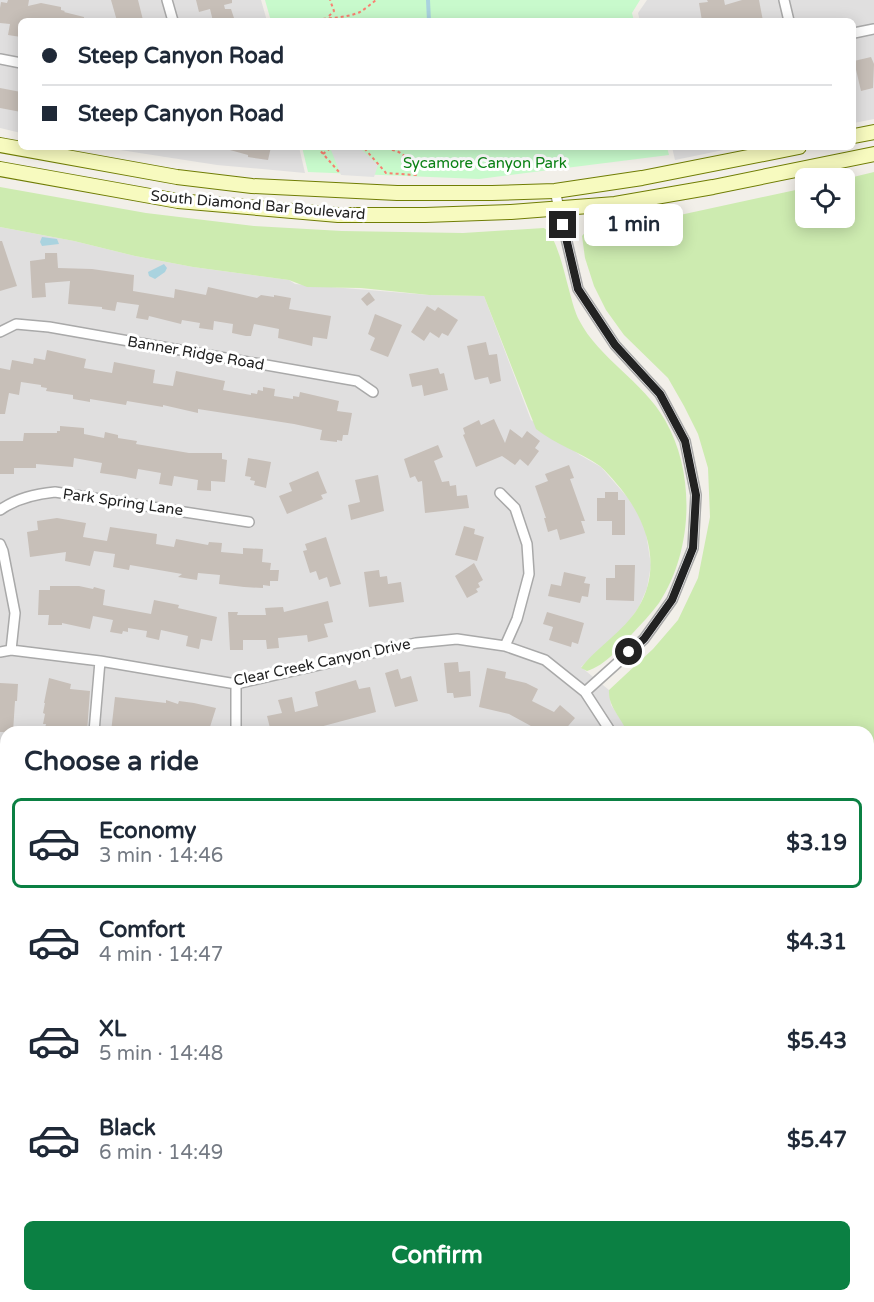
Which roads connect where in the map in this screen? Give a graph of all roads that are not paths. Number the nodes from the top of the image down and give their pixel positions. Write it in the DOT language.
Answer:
graph roads {
  1 [pos="167,0"];
  2 [pos="784,0"];
  3 [pos="172,18"];
  4 [pos="788,18"];
  5 [pos="874,29"];
  6 [pos="856,33"];
  7 [pos="0,59"];
  8 [pos="18,62"];
  9 [pos="874,132"];
  10 [pos="856,136"];
  11 [pos="0,145"];
  12 [pos="18,148"];
  13 [pos="28,150"];
  14 [pos="784,150"];
  15 [pos="874,154"];
  16 [pos="0,169"];
  17 [pos="555,191"];
  18 [pos="560,209"];
  19 [pos="0,332"];
  20 [pos="373,392"];
  21 [pos="500,493"];
  22 [pos="0,510"];
  23 [pos="249,522"];
  24 [pos="0,544"];
  25 [pos="505,646"];
  26 [pos="11,650"];
  27 [pos="0,652"];
  28 [pos="100,661"];
  29 [pos="236,684"];
  30 [pos="585,692"];
  31 [pos="95,726"];
  32 [pos="236,726"];
  33 [pos="607,726"];
  1 -- 3 [label="street"];
  2 -- 4 [label="street"];
  5 -- 6 [label="street"];
  7 -- 8 [label="street"];
  9 -- 10 [label="main road"];
  11 -- 12 [label="main road, South Diamond Bar Boulevard"];
  13 -- 17 [label="main road, South Diamond Bar Boulevard"];
  14 -- 17 [label="main road, South Diamond Bar Boulevard"];
  15 -- 18 [label="main road, South Diamond Bar Boulevard"];
  16 -- 18 [label="main road, South Diamond Bar Boulevard"];
  17 -- 18 [label="street"];
  18 -- 30 [label="street"];
  19 -- 20 [label="street, Banner Ridge Road"];
  21 -- 25 [label="street"];
  22 -- 23 [label="street, Park Spring Lane"];
  24 -- 26 [label="street"];
  25 -- 29 [label="street, Clear Creek Canyon Drive"];
  25 -- 30 [label="street, Clear Creek Canyon Drive"];
  26 -- 27 [label="street, Clear Creek Canyon Drive"];
  26 -- 28 [label="street, Clear Creek Canyon Drive"];
  28 -- 29 [label="street, Clear Creek Canyon Drive"];
  28 -- 31 [label="street"];
  29 -- 32 [label="street"];
  30 -- 33 [label="street, Clear Creek Canyon Drive"];
}
